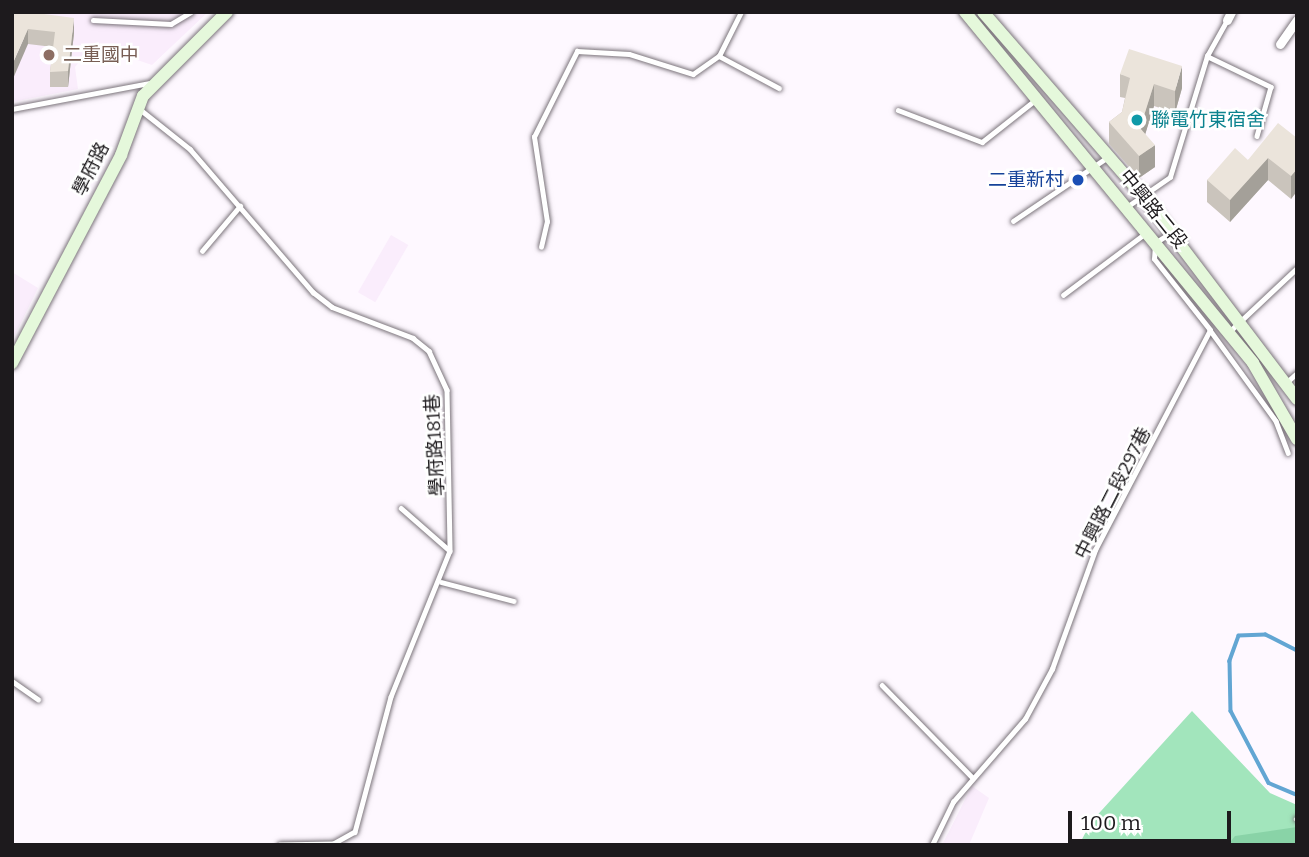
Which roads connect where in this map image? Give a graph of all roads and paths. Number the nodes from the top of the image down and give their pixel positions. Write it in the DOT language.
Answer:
graph roads {
  1 [pos="191,12"];
  2 [pos="227,12"];
  3 [pos="741,12"];
  4 [pos="965,12"];
  5 [pos="984,12"];
  6 [pos="1229,16"];
  7 [pos="93,20"];
  8 [pos="1297,20"];
  9 [pos="1280,44"];
  10 [pos="719,56"];
  11 [pos="1011,56"];
  12 [pos="1208,56"];
  13 [pos="151,83"];
  14 [pos="779,88"];
  15 [pos="1038,98"];
  16 [pos="137,107"];
  17 [pos="12,109"];
  18 [pos="898,110"];
  19 [pos="1257,136"];
  20 [pos="1108,157"];
  21 [pos="1094,166"];
  22 [pos="1143,196"];
  23 [pos="240,206"];
  24 [pos="1127,207"];
  25 [pos="1013,221"];
  26 [pos="1171,233"];
  27 [pos="1151,238"];
  28 [pos="541,247"];
  29 [pos="202,251"];
  30 [pos="1297,268"];
  31 [pos="1063,295"];
  32 [pos="1242,323"];
  33 [pos="1210,330"];
  34 [pos="1228,332"];
  35 [pos="12,363"];
  36 [pos="1292,378"];
  37 [pos="1297,399"];
  38 [pos="1297,439"];
  39 [pos="1288,453"];
  40 [pos="401,508"];
  41 [pos="450,551"];
  42 [pos="441,582"];
  43 [pos="514,601"];
  44 [pos="12,681"];
  45 [pos="881,684"];
  46 [pos="38,699"];
  47 [pos="972,778"];
  48 [pos="280,845"];
  49 [pos="932,845"];
  1 -- 7 [label="lane"];
  2 -- 13 [label="main road, 學府路"];
  3 -- 10 [label="lane"];
  4 -- 11 [label="main road, 中興路二段"];
  5 -- 11 [label="main road, 中興路二段"];
  6 -- 12 [label="lane"];
  8 -- 9 [label="street"];
  10 -- 14 [label="lane"];
  10 -- 28 [label="lane"];
  11 -- 15 [label="main road, 中興路二段"];
  11 -- 20 [label="main road, 中興路二段"];
  12 -- 19 [label="lane"];
  12 -- 22 [label="lane"];
  13 -- 16 [label="main road, 學府路"];
  13 -- 17 [label="lane"];
  15 -- 18 [label="lane"];
  15 -- 21 [label="main road, 中興路二段"];
  16 -- 23 [label="lane, 學府路181巷"];
  16 -- 35 [label="main road, 學府路"];
  20 -- 21 [label="lane"];
  20 -- 22 [label="main road, 中興路二段"];
  21 -- 24 [label="main road, 中興路二段"];
  21 -- 25 [label="lane"];
  22 -- 24 [label="lane"];
  22 -- 26 [label="main road, 中興路二段"];
  23 -- 29 [label="lane"];
  23 -- 41 [label="lane, 學府路181巷"];
  24 -- 27 [label="main road, 中興路二段"];
  26 -- 27 [label="lane"];
  26 -- 32 [label="main road, 中興路二段"];
  27 -- 31 [label="lane"];
  27 -- 33 [label="lane"];
  27 -- 34 [label="main road, 中興路二段"];
  30 -- 32 [label="lane"];
  32 -- 34 [label="lane"];
  32 -- 36 [label="main road, 中興路二段"];
  33 -- 39 [label="lane"];
  33 -- 47 [label="lane, 中興路二段297巷"];
  34 -- 38 [label="main road, 中興路二段"];
  36 -- 37 [label="main road, 中興路二段"];
  40 -- 41 [label="lane"];
  41 -- 42 [label="lane, 學府路181巷"];
  42 -- 43 [label="lane"];
  42 -- 48 [label="lane, 學府路181巷"];
  44 -- 46 [label="lane"];
  45 -- 47 [label="lane"];
  47 -- 49 [label="lane, 中興路二段297巷"];
}
